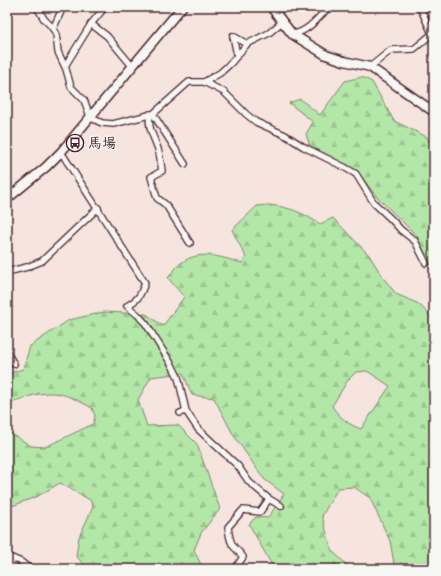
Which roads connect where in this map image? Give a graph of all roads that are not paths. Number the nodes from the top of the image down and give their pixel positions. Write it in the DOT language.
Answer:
graph roads {
  1 [pos="37,7"];
  2 [pos="63,7"];
  3 [pos="105,7"];
  4 [pos="182,7"];
  5 [pos="271,7"];
  6 [pos="329,7"];
  7 [pos="420,7"];
  8 [pos="282,22"];
  9 [pos="91,24"];
  10 [pos="53,29"];
  11 [pos="292,34"];
  12 [pos="433,35"];
  13 [pos="247,44"];
  14 [pos="237,55"];
  15 [pos="65,66"];
  16 [pos="132,66"];
  17 [pos="370,67"];
  18 [pos="204,82"];
  19 [pos="434,112"];
  20 [pos="152,114"];
  21 [pos="90,116"];
  22 [pos="61,152"];
  23 [pos="185,164"];
  24 [pos="7,199"];
  25 [pos="98,208"];
  26 [pos="190,243"];
  27 [pos="426,263"];
  28 [pos="7,272"];
  29 [pos="7,353"];
  30 [pos="14,364"];
  31 [pos="269,499"];
  32 [pos="281,506"];
  33 [pos="7,556"];
  34 [pos="7,560"];
  35 [pos="18,569"];
  36 [pos="30,569"];
  37 [pos="235,569"];
  1 -- 10 [label="street"];
  2 -- 10 [label="street"];
  3 -- 9 [label="street"];
  4 -- 16 [label="street"];
  5 -- 8 [label="street"];
  6 -- 11 [label="street"];
  7 -- 12 [label="street"];
  8 -- 11 [label="street"];
  8 -- 13 [label="street"];
  9 -- 15 [label="street"];
  9 -- 16 [label="street"];
  10 -- 15 [label="street"];
  11 -- 17 [label="street"];
  12 -- 17 [label="street"];
  13 -- 14 [label="street"];
  13 -- 14 [label="street"];
  14 -- 18 [label="street"];
  15 -- 21 [label="street"];
  16 -- 21 [label="street"];
  17 -- 19 [label="street"];
  18 -- 20 [label="street"];
  18 -- 27 [label="street"];
  20 -- 21 [label="street"];
  20 -- 23 [label="street"];
  20 -- 26 [label="street"];
  21 -- 22 [label="street"];
  22 -- 24 [label="street"];
  22 -- 25 [label="street"];
  25 -- 28 [label="street"];
  25 -- 31 [label="street"];
  29 -- 30 [label="street"];
  31 -- 32 [label="street"];
  31 -- 37 [label="street"];
  33 -- 36 [label="street"];
  34 -- 35 [label="street"];
}
